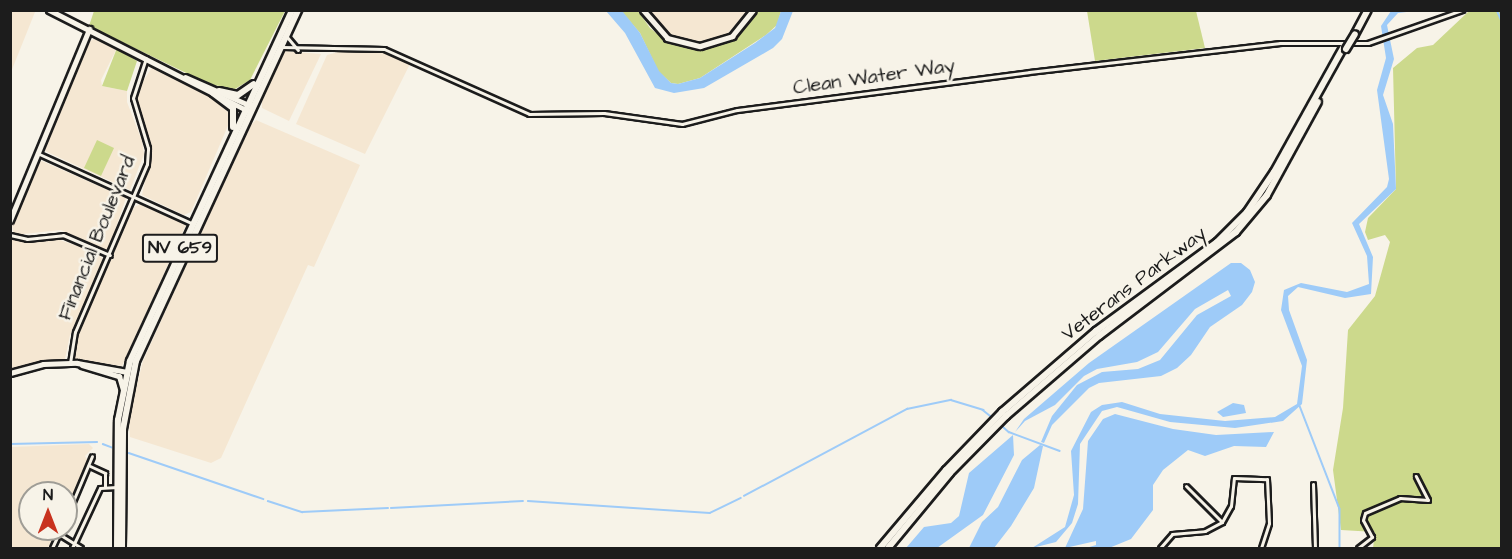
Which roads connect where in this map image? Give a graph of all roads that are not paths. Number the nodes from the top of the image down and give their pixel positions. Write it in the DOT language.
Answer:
graph roads {
  1 [pos="49,10"];
  2 [pos="292,10"];
  3 [pos="298,10"];
  4 [pos="643,10"];
  5 [pos="753,10"];
  6 [pos="1366,10"];
  7 [pos="1462,10"];
  8 [pos="89,29"];
  9 [pos="286,34"];
  10 [pos="280,46"];
  11 [pos="300,50"];
  12 [pos="146,57"];
  13 [pos="259,79"];
  14 [pos="216,92"];
  15 [pos="248,107"];
  16 [pos="231,136"];
  17 [pos="37,153"];
  18 [pos="134,196"];
  19 [pos="10,220"];
  20 [pos="191,223"];
  21 [pos="10,235"];
  22 [pos="190,240"];
  23 [pos="110,255"];
  24 [pos="72,363"];
  25 [pos="127,372"];
  26 [pos="10,373"];
  27 [pos="125,391"];
  28 [pos="991,426"];
  29 [pos="92,456"];
  30 [pos="90,466"];
  31 [pos="1416,476"];
  32 [pos="1313,484"];
  33 [pos="1186,486"];
  34 [pos="105,487"];
  35 [pos="117,487"];
  36 [pos="78,492"];
  37 [pos="1222,522"];
  38 [pos="78,535"];
  39 [pos="75,541"];
  40 [pos="72,549"];
  41 [pos="81,549"];
  42 [pos="117,549"];
  43 [pos="122,549"];
  44 [pos="880,549"];
  45 [pos="888,549"];
  46 [pos="1160,549"];
  47 [pos="1261,549"];
  48 [pos="1315,549"];
  49 [pos="1358,549"];
  1 -- 8 [label="street"];
  2 -- 13 [label="main road, NV 659"];
  3 -- 9 [label="main road, NV 659"];
  4 -- 5 [label="street"];
  6 -- 28 [label="main road, Veterans Parkway, bridge"];
  7 -- 11 [label="street, Clean Water Way"];
  8 -- 12 [label="street"];
  8 -- 17 [label="street"];
  9 -- 10 [label="main road, NV 659"];
  9 -- 11 [label="street"];
  10 -- 11 [label="street, Clean Water Way"];
  10 -- 15 [label="main road, NV 659"];
  12 -- 14 [label="street"];
  12 -- 18 [label="street, Financial Boulevard"];
  13 -- 14 [label="main road"];
  13 -- 15 [label="main road, NV 659"];
  14 -- 15 [label="street"];
  14 -- 16 [label="main road"];
  15 -- 16 [label="main road, NV 659"];
  15 -- 22 [label="main road, NV 659"];
  16 -- 20 [label="main road, NV 659"];
  17 -- 18 [label="street"];
  17 -- 19 [label="street"];
  18 -- 20 [label="street"];
  18 -- 23 [label="street, Financial Boulevard"];
  20 -- 22 [label="main road"];
  20 -- 25 [label="main road, NV 659"];
  21 -- 23 [label="street"];
  22 -- 27 [label="main road, NV 659"];
  23 -- 24 [label="street, Financial Boulevard"];
  24 -- 25 [label="street"];
  24 -- 26 [label="street"];
  24 -- 27 [label="street"];
  25 -- 27 [label="main road"];
  27 -- 35 [label="main road, NV 659"];
  27 -- 43 [label="main road, NV 659"];
  28 -- 44 [label="main road, Veterans Parkway"];
  28 -- 45 [label="main road, Veterans Parkway"];
  29 -- 30 [label="street"];
  30 -- 34 [label="street"];
  30 -- 36 [label="street"];
  31 -- 49 [label="street"];
  32 -- 48 [label="street"];
  33 -- 37 [label="street"];
  34 -- 35 [label="street"];
  34 -- 38 [label="street"];
  35 -- 42 [label="main road, NV 659"];
  37 -- 46 [label="street"];
  37 -- 47 [label="street"];
  39 -- 40 [label="street"];
  39 -- 41 [label="street"];
}
